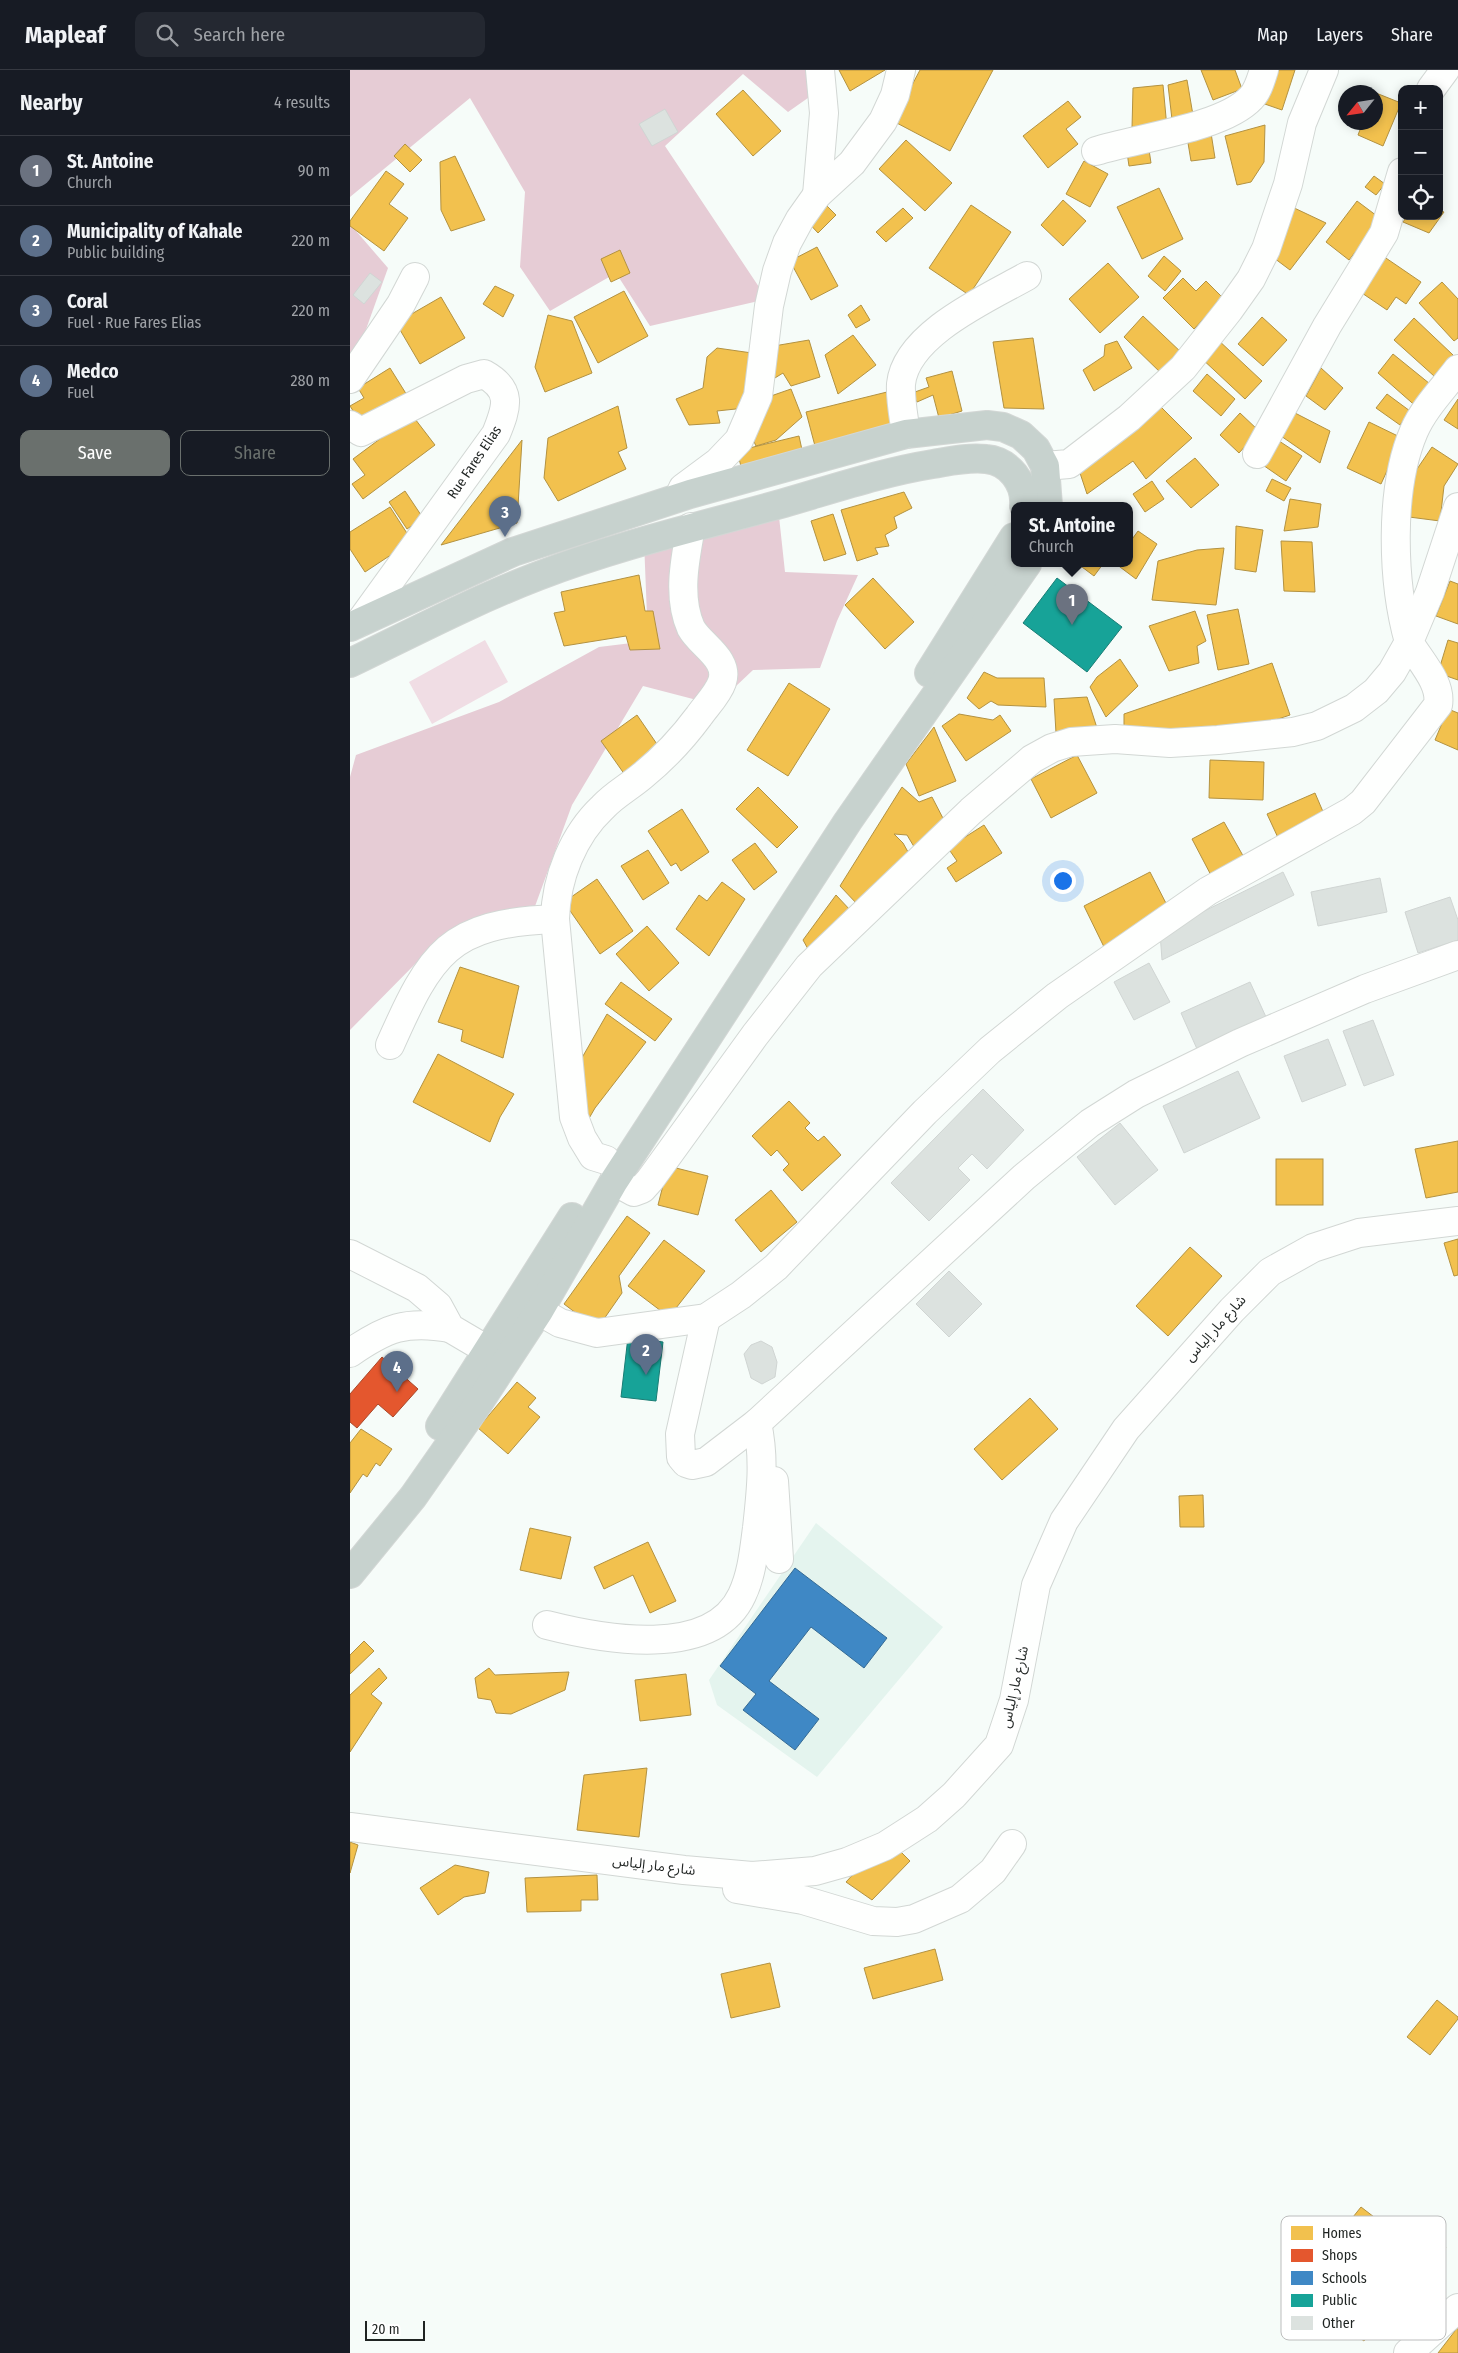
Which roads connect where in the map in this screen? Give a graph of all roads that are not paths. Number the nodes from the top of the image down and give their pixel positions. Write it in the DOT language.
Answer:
graph roads {
  1 [pos="820,70"];
  2 [pos="901,70"];
  3 [pos="1264,70"];
  4 [pos="1324,70"];
  5 [pos="1445,70"];
  6 [pos="1435,85"];
  7 [pos="1096,151"];
  8 [pos="1401,175"];
  9 [pos="818,195"];
  10 [pos="1027,276"];
  11 [pos="415,277"];
  12 [pos="1458,369"];
  13 [pos="350,379"];
  14 [pos="350,425"];
  15 [pos="906,434"];
  16 [pos="1257,454"];
  17 [pos="1045,466"];
  18 [pos="679,497"];
  19 [pos="1024,502"];
  20 [pos="1048,502"];
  21 [pos="1458,507"];
  22 [pos="691,527"];
  23 [pos="1011,542"];
  24 [pos="1026,567"];
  25 [pos="355,624"];
  26 [pos="1409,642"];
  27 [pos="350,664"];
  28 [pos="555,919"];
  29 [pos="1458,955"];
  30 [pos="390,1045"];
  31 [pos="610,1170"];
  32 [pos="1458,1221"];
  33 [pos="350,1254"];
  34 [pos="539,1311"];
  35 [pos="706,1318"];
  36 [pos="450,1328"];
  37 [pos="489,1350"];
  38 [pos="350,1352"];
  39 [pos="758,1423"];
  40 [pos="762,1460"];
  41 [pos="350,1554"];
  42 [pos="779,1558"];
  43 [pos="350,1574"];
  44 [pos="547,1625"];
  45 [pos="350,1827"];
  46 [pos="1012,1844"];
  47 [pos="684,1870"];
  48 [pos="1458,2308"];
  49 [pos="1446,2319"];
  50 [pos="1422,2340"];
  51 [pos="1408,2353"];
  1 -- 9 [label="street"];
  2 -- 9 [label="street"];
  3 -- 7 [label="street"];
  4 -- 17 [label="street"];
  5 -- 6 [label="street"];
  8 -- 16 [label="street"];
  9 -- 18 [label="street"];
  10 -- 15 [label="street"];
  11 -- 13 [label="street"];
  12 -- 26 [label="street"];
  14 -- 25 [label="street, Rue Fares Elias"];
  15 -- 17 [label="highway"];
  15 -- 18 [label="highway"];
  17 -- 20 [label="highway"];
  18 -- 25 [label="highway"];
  19 -- 22 [label="highway"];
  21 -- 26 [label="street"];
  22 -- 27 [label="highway"];
  22 -- 28 [label="street"];
  23 -- 31 [label="highway"];
  24 -- 31 [label="highway"];
  26 -- 31 [label="street"];
  26 -- 35 [label="street"];
  28 -- 30 [label="street"];
  28 -- 31 [label="street"];
  29 -- 39 [label="street"];
  31 -- 34 [label="highway"];
  31 -- 37 [label="highway"];
  32 -- 47 [label="street, شارع مار إلياس"];
  33 -- 36 [label="street"];
  34 -- 35 [label="street"];
  34 -- 43 [label="highway"];
  35 -- 39 [label="street"];
  36 -- 37 [label="street"];
  36 -- 38 [label="street"];
  37 -- 41 [label="highway"];
  39 -- 40 [label="street"];
  40 -- 42 [label="street"];
  40 -- 44 [label="street"];
  45 -- 47 [label="street, شارع مار إلياس"];
  46 -- 47 [label="street"];
  48 -- 49 [label="street"];
  50 -- 51 [label="street"];
}
